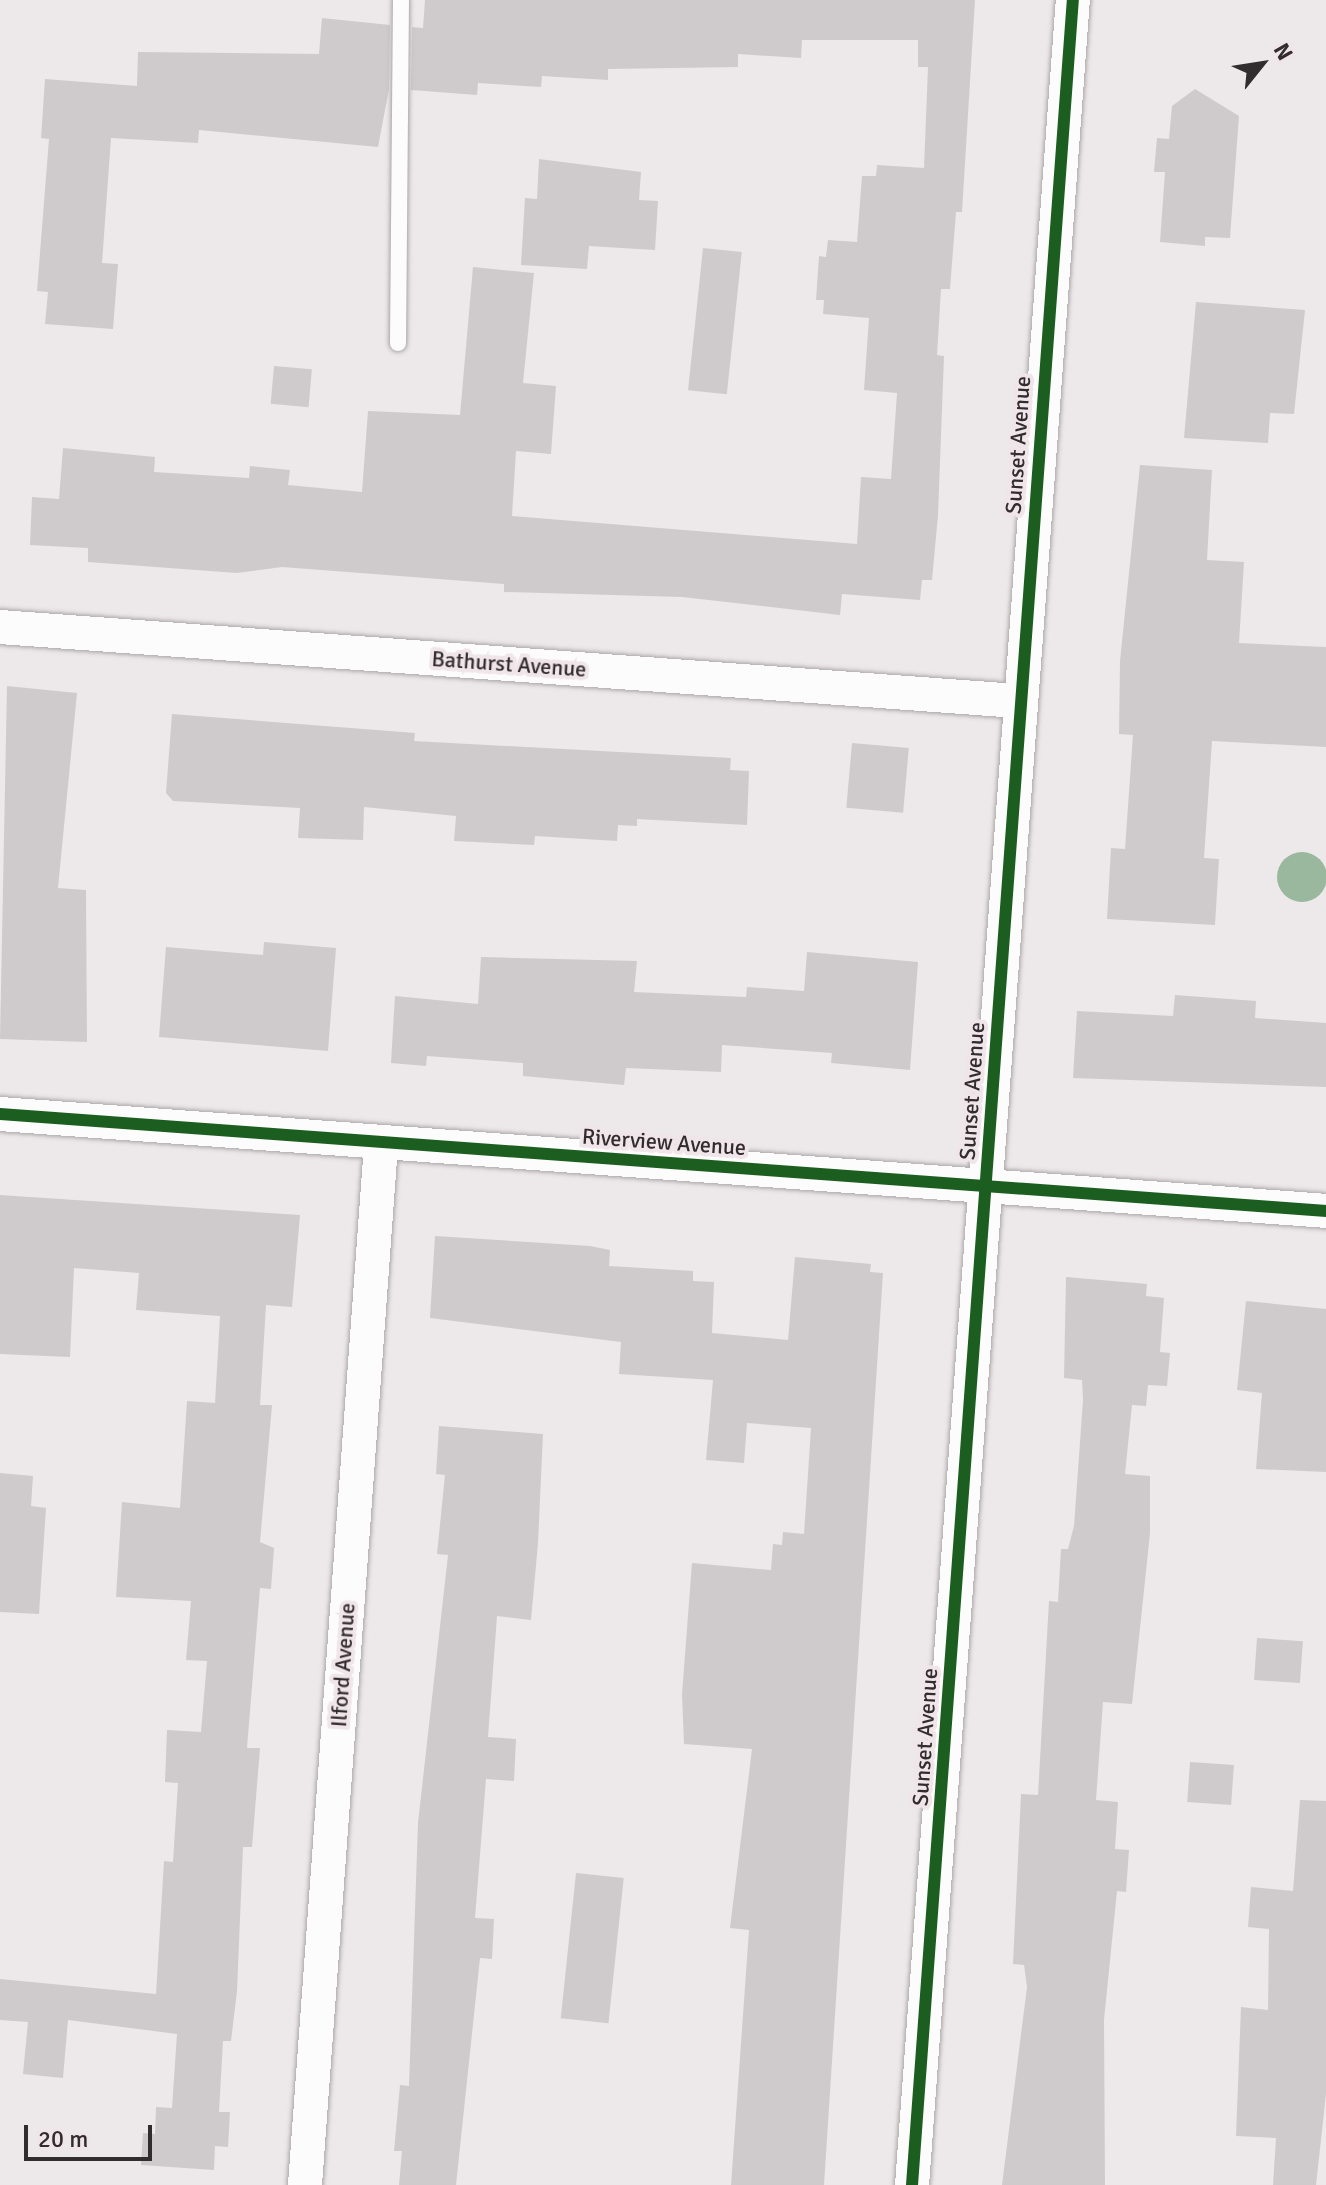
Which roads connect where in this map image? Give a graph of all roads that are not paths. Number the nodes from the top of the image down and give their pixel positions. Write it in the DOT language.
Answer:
graph roads {
  1 [pos="401,0"];
  2 [pos="1073,0"];
  3 [pos="398,343"];
  4 [pos="0,627"];
  5 [pos="1018,701"];
  6 [pos="0,1114"];
  7 [pos="381,1144"];
  8 [pos="986,1182"];
  9 [pos="1326,1211"];
  10 [pos="305,2185"];
  11 [pos="912,2185"];
  1 -- 3 [label="lane"];
  2 -- 5 [label="street, Sunset Avenue"];
  4 -- 5 [label="street, Bathurst Avenue"];
  5 -- 8 [label="street, Sunset Avenue"];
  6 -- 7 [label="street, Riverview Avenue"];
  7 -- 8 [label="street, Riverview Avenue"];
  7 -- 10 [label="street, Ilford Avenue"];
  8 -- 9 [label="street, Riverview Avenue"];
  8 -- 11 [label="street, Sunset Avenue"];
}
